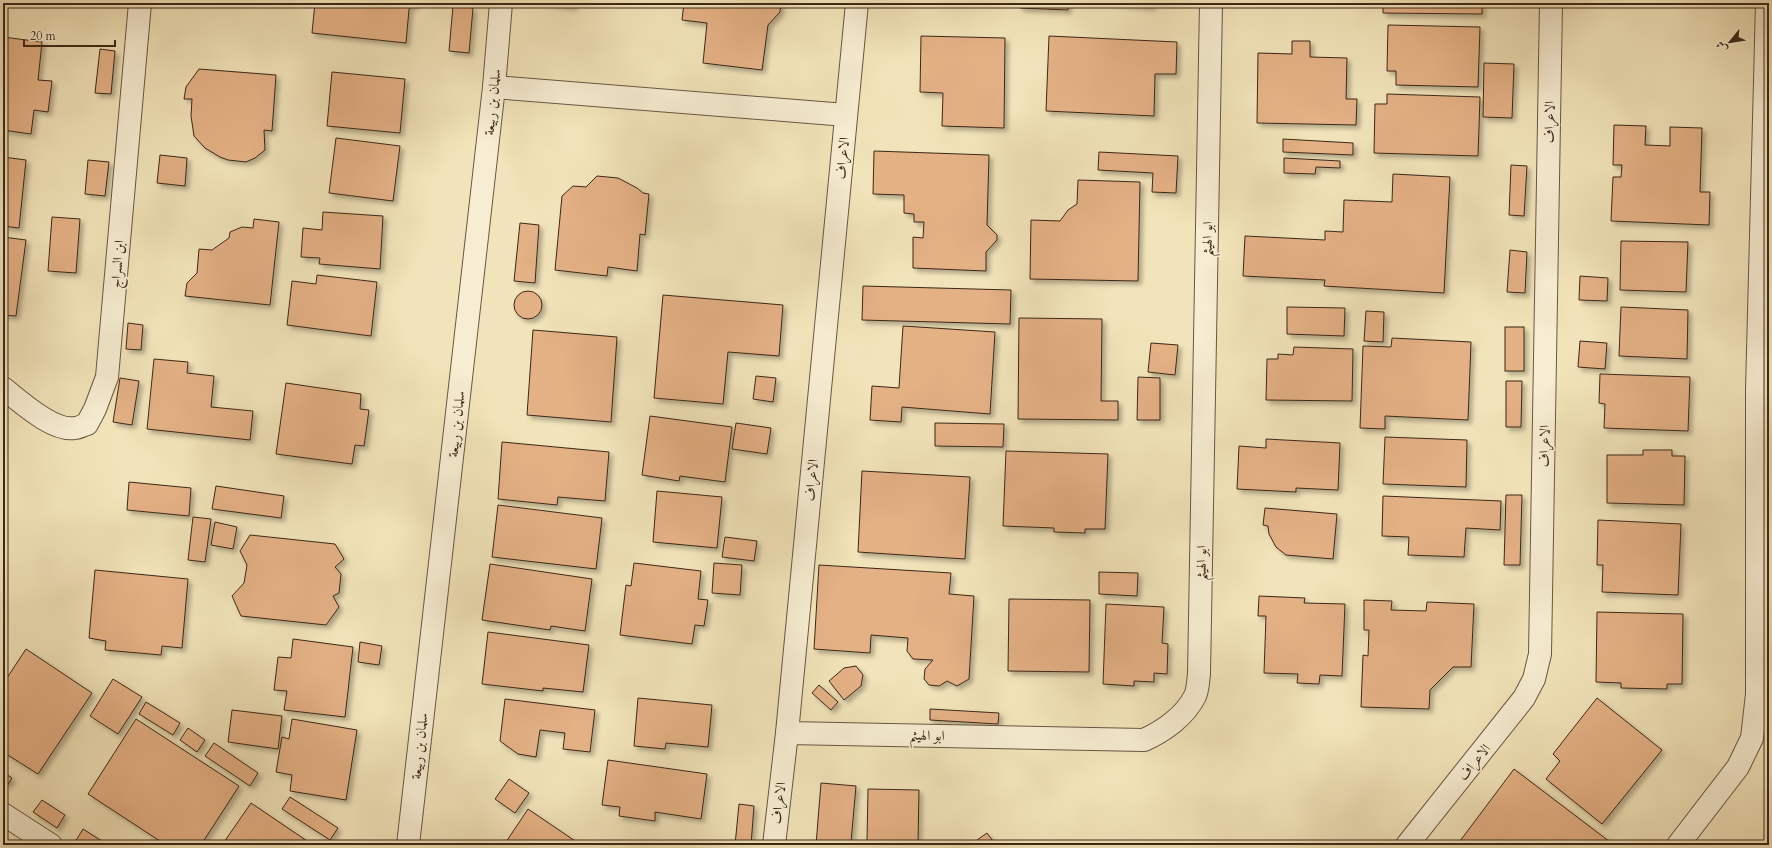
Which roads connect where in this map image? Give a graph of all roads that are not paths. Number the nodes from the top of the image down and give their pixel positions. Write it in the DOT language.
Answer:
graph roads {
  1 [pos="140,3"];
  2 [pos="501,3"];
  3 [pos="857,3"];
  4 [pos="1211,3"];
  5 [pos="1551,3"];
  6 [pos="1767,3"];
  7 [pos="494,87"];
  8 [pos="846,115"];
  9 [pos="3,388"];
  10 [pos="1763,391"];
  11 [pos="1763,687"];
  12 [pos="787,732"];
  13 [pos="3,814"];
  14 [pos="51,845"];
  15 [pos="408,845"];
  16 [pos="774,845"];
  17 [pos="1407,845"];
  18 [pos="1678,845"];
  1 -- 9 [label="street, ابن السراج"];
  2 -- 7 [label="street, سلمان بن ربيعة"];
  3 -- 8 [label="street, الاعراف"];
  4 -- 12 [label="street, ابو الهيثم"];
  5 -- 17 [label="street, الاعراف"];
  6 -- 10 [label="street"];
  7 -- 8 [label="street"];
  7 -- 15 [label="street, سلمان بن ربيعة"];
  8 -- 12 [label="street, الاعراف"];
  10 -- 11 [label="street"];
  11 -- 18 [label="street"];
  12 -- 16 [label="street, الاعراف"];
  13 -- 14 [label="street"];
}
